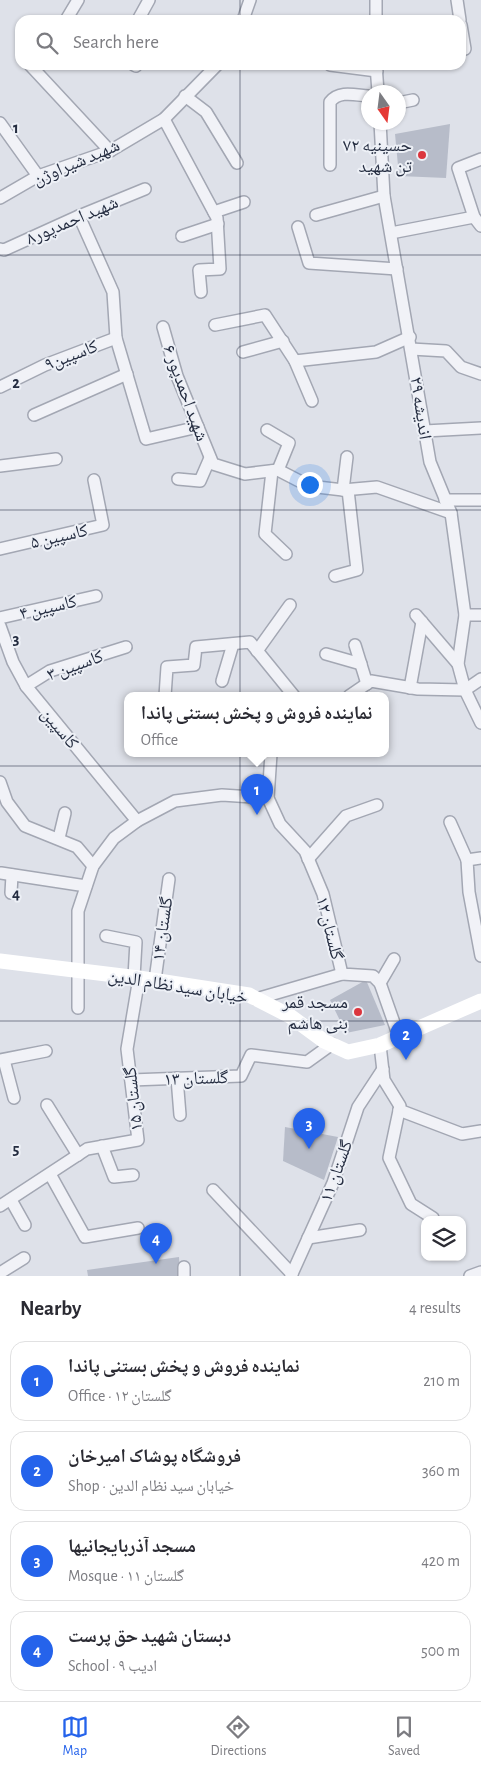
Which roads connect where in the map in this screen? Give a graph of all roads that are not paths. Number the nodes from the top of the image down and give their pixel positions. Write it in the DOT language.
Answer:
graph roads {
  1 [pos="78,0"];
  2 [pos="149,0"];
  3 [pos="376,0"];
  4 [pos="457,0"];
  5 [pos="246,1"];
  6 [pos="69,15"];
  7 [pos="141,15"];
  8 [pos="244,15"];
  9 [pos="376,15"];
  10 [pos="459,15"];
  11 [pos="35,70"];
  12 [pos="212,70"];
  13 [pos="377,70"];
  14 [pos="378,85"];
  15 [pos="361,95"];
  16 [pos="186,96"];
  17 [pos="413,100"];
  18 [pos="406,101"];
  19 [pos="164,119"];
  20 [pos="0,122"];
  21 [pos="380,130"];
  22 [pos="110,150"];
  23 [pos="481,159"];
  24 [pos="237,163"];
  25 [pos="330,166"];
  26 [pos="38,176"];
  27 [pos="144,189"];
  28 [pos="384,196"];
  29 [pos="0,198"];
  30 [pos="244,202"];
  31 [pos="316,215"];
  32 [pos="79,216"];
  33 [pos="216,218"];
  34 [pos="477,221"];
  35 [pos="298,227"];
  36 [pos="391,233"];
  37 [pos="182,236"];
  38 [pos="0,249"];
  39 [pos="397,269"];
  40 [pos="201,292"];
  41 [pos="215,325"];
  42 [pos="163,327"];
  43 [pos="410,337"];
  44 [pos="116,338"];
  45 [pos="283,341"];
  46 [pos="412,349"];
  47 [pos="243,352"];
  48 [pos="295,361"];
  49 [pos="127,374"];
  50 [pos="481,374"];
  51 [pos="0,386"];
  52 [pos="312,401"];
  53 [pos="34,415"];
  54 [pos="198,427"];
  55 [pos="481,428"];
  56 [pos="267,430"];
  57 [pos="425,431"];
  58 [pos="210,458"];
  59 [pos="347,458"];
  60 [pos="56,459"];
  61 [pos="0,466"];
  62 [pos="275,470"];
  63 [pos="178,479"];
  64 [pos="94,480"];
  65 [pos="346,490"];
  66 [pos="445,500"];
  67 [pos="481,500"];
  68 [pos="451,513"];
  69 [pos="0,550"];
  70 [pos="286,554"];
  71 [pos="335,576"];
  72 [pos="96,596"];
  73 [pos="290,605"];
  74 [pos="481,614"];
  75 [pos="465,615"];
  76 [pos="0,618"];
  77 [pos="0,626"];
  78 [pos="233,644"];
  79 [pos="355,644"];
  80 [pos="126,647"];
  81 [pos="257,651"];
  82 [pos="326,654"];
  83 [pos="361,664"];
  84 [pos="458,664"];
  85 [pos="481,679"];
  86 [pos="222,682"];
  87 [pos="367,684"];
  88 [pos="26,686"];
  89 [pos="410,688"];
  90 [pos="465,690"];
  91 [pos="165,692"];
  92 [pos="291,692"];
  93 [pos="355,692"];
  94 [pos="481,723"];
  95 [pos="271,757"];
  96 [pos="0,782"];
  97 [pos="268,798"];
  98 [pos="377,805"];
  99 [pos="65,813"];
  100 [pos="137,821"];
  101 [pos="450,822"];
  102 [pos="59,838"];
  103 [pos="481,858"];
  104 [pos="308,859"];
  105 [pos="467,860"];
  106 [pos="93,866"];
  107 [pos="7,874"];
  108 [pos="169,878"];
  109 [pos="86,886"];
  110 [pos="11,893"];
  111 [pos="106,936"];
  112 [pos="481,956"];
  113 [pos="394,959"];
  114 [pos="0,962"];
  115 [pos="79,971"];
  116 [pos="342,974"];
  117 [pos="136,977"];
  118 [pos="155,980"];
  119 [pos="380,983"];
  120 [pos="256,999"];
  121 [pos="481,1001"];
  122 [pos="78,1008"];
  123 [pos="398,1037"];
  124 [pos="332,1044"];
  125 [pos="380,1045"];
  126 [pos="46,1051"];
  127 [pos="2,1060"];
  128 [pos="383,1069"];
  129 [pos="178,1078"];
  130 [pos="131,1080"];
  131 [pos="14,1098"];
  132 [pos="47,1105"];
  133 [pos="399,1110"];
  134 [pos="180,1116"];
  135 [pos="481,1132"];
  136 [pos="102,1146"];
  137 [pos="78,1155"];
  138 [pos="50,1174"];
  139 [pos="133,1175"];
  140 [pos="213,1190"];
  141 [pos="11,1200"];
  142 [pos="0,1206"];
  143 [pos="430,1216"];
  144 [pos="25,1225"];
  145 [pos="138,1228"];
  146 [pos="360,1230"];
  147 [pos="308,1238"];
  148 [pos="24,1258"];
  149 [pos="0,1272"];
  150 [pos="481,1272"];
  151 [pos="292,1275"];
  152 [pos="470,1276"];
  1 -- 6 [label="street"];
  2 -- 7 [label="street"];
  3 -- 9 [label="street"];
  4 -- 10 [label="street"];
  5 -- 8 [label="street"];
  11 -- 22 [label="street"];
  12 -- 16 [label="street, شهید شیراوژن"];
  13 -- 14 [label="street"];
  15 -- 25 [label="street"];
  16 -- 19 [label="street, شهید شیراوژن"];
  16 -- 24 [label="street"];
  17 -- 18 [label="street"];
  19 -- 22 [label="street, شهید شیراوژن"];
  19 -- 33 [label="street"];
  20 -- 26 [label="street"];
  21 -- 28 [label="street, اندیشه ۲۹"];
  22 -- 26 [label="street, شهید شیراوژن"];
  23 -- 34 [label="street"];
  26 -- 29 [label="street, شهید شیراوژن"];
  27 -- 32 [label="street, شهید احمدپور۸"];
  28 -- 31 [label="street"];
  28 -- 36 [label="street, اندیشه ۲۹"];
  30 -- 33 [label="street"];
  32 -- 38 [label="street, شهید احمدپور۸"];
  32 -- 44 [label="street"];
  33 -- 37 [label="street"];
  33 -- 40 [label="street"];
  34 -- 36 [label="street"];
  35 -- 39 [label="street"];
  36 -- 39 [label="street, اندیشه ۲۹"];
  39 -- 43 [label="street, اندیشه ۲۹"];
  41 -- 45 [label="street"];
  42 -- 54 [label="street, شهید احمدپور ۶"];
  43 -- 46 [label="street, اندیشه ۲۹"];
  43 -- 48 [label="street"];
  44 -- 49 [label="street"];
  44 -- 51 [label="street, کاسپین۹"];
  45 -- 47 [label="street"];
  45 -- 48 [label="street"];
  46 -- 50 [label="street"];
  46 -- 57 [label="street, اندیشه ۲۹"];
  48 -- 52 [label="street"];
  49 -- 53 [label="street"];
  49 -- 54 [label="street"];
  54 -- 58 [label="street, شهید احمدپور ۶"];
  55 -- 57 [label="street"];
  56 -- 62 [label="street"];
  57 -- 66 [label="street, اندیشه ۲۹"];
  58 -- 62 [label="street"];
  58 -- 63 [label="street"];
  59 -- 65 [label="street"];
  60 -- 61 [label="street"];
  62 -- 65 [label="street"];
  62 -- 70 [label="street"];
  64 -- 69 [label="street, کاسپین ۵"];
  65 -- 68 [label="street"];
  65 -- 71 [label="street"];
  66 -- 67 [label="street"];
  66 -- 68 [label="street, اندیشه ۲۹"];
  68 -- 75 [label="street, اندیشه ۲۹"];
  72 -- 76 [label="street, کاسپین ۴"];
  73 -- 81 [label="street"];
  74 -- 75 [label="street"];
  75 -- 84 [label="street, اندیشه ۲۹"];
  77 -- 88 [label="street, کاسپین"];
  78 -- 81 [label="street"];
  78 -- 86 [label="street"];
  78 -- 91 [label="street"];
  79 -- 83 [label="street"];
  80 -- 88 [label="street, کاسپین ۳"];
  81 -- 92 [label="street"];
  82 -- 83 [label="street"];
  83 -- 87 [label="street"];
  84 -- 89 [label="street"];
  84 -- 90 [label="street, اندیشه ۲۹"];
  85 -- 90 [label="street"];
  87 -- 89 [label="street"];
  87 -- 93 [label="street"];
  88 -- 100 [label="street, کاسپین"];
  89 -- 90 [label="street"];
  90 -- 94 [label="street, اندیشه ۲۹"];
  95 -- 97 [label="street"];
  96 -- 102 [label="street"];
  97 -- 100 [label="street"];
  97 -- 104 [label="street, گلستان ۱۲"];
  98 -- 104 [label="street"];
  99 -- 102 [label="street"];
  100 -- 106 [label="street"];
  101 -- 105 [label="street"];
  102 -- 106 [label="street"];
  103 -- 105 [label="street"];
  104 -- 116 [label="street, گلستان ۱۲"];
  105 -- 112 [label="street"];
  106 -- 109 [label="street"];
  107 -- 109 [label="street"];
  107 -- 110 [label="street"];
  108 -- 118 [label="street, گلستان ۱۴"];
  109 -- 115 [label="street"];
  111 -- 117 [label="street, گلستان ۱۵"];
  113 -- 119 [label="street"];
  114 -- 115 [label="main road, خیابان سید نظام الدین"];
  115 -- 117 [label="main road, خیابان سید نظام الدین"];
  115 -- 122 [label="street"];
  116 -- 119 [label="street, گلستان ۱۲"];
  116 -- 120 [label="street"];
  117 -- 118 [label="main road, خیابان سید نظام الدین"];
  117 -- 130 [label="street, گلستان ۱۵"];
  118 -- 120 [label="main road, خیابان سید نظام الدین"];
  119 -- 123 [label="street"];
  120 -- 124 [label="main road, خیابان سید نظام الدین"];
  121 -- 123 [label="main road, خیابان سید نظام الدین"];
  123 -- 125 [label="main road, خیابان سید نظام الدین"];
  124 -- 125 [label="main road, خیابان سید نظام الدین"];
  124 -- 129 [label="street, گلستان ۱۳"];
  125 -- 128 [label="street"];
  126 -- 127 [label="street"];
  127 -- 131 [label="street"];
  128 -- 133 [label="street"];
  128 -- 147 [label="street, گلستان ۱۱"];
  129 -- 130 [label="street, گلستان ۱۳"];
  129 -- 134 [label="street"];
  130 -- 136 [label="street, گلستان ۱۵"];
  132 -- 137 [label="street"];
  133 -- 135 [label="street"];
  133 -- 143 [label="street"];
  136 -- 137 [label="street, گلستان ۱۵"];
  136 -- 139 [label="street"];
  137 -- 138 [label="street, گلستان ۱۵"];
  138 -- 141 [label="street, گلستان ۱۵"];
  138 -- 145 [label="street"];
  140 -- 151 [label="street"];
  141 -- 142 [label="street, گلستان ۱۵"];
  141 -- 144 [label="street"];
  146 -- 147 [label="street"];
  147 -- 151 [label="street, گلستان ۱۱"];
  148 -- 149 [label="street"];
  150 -- 152 [label="street"];
}
